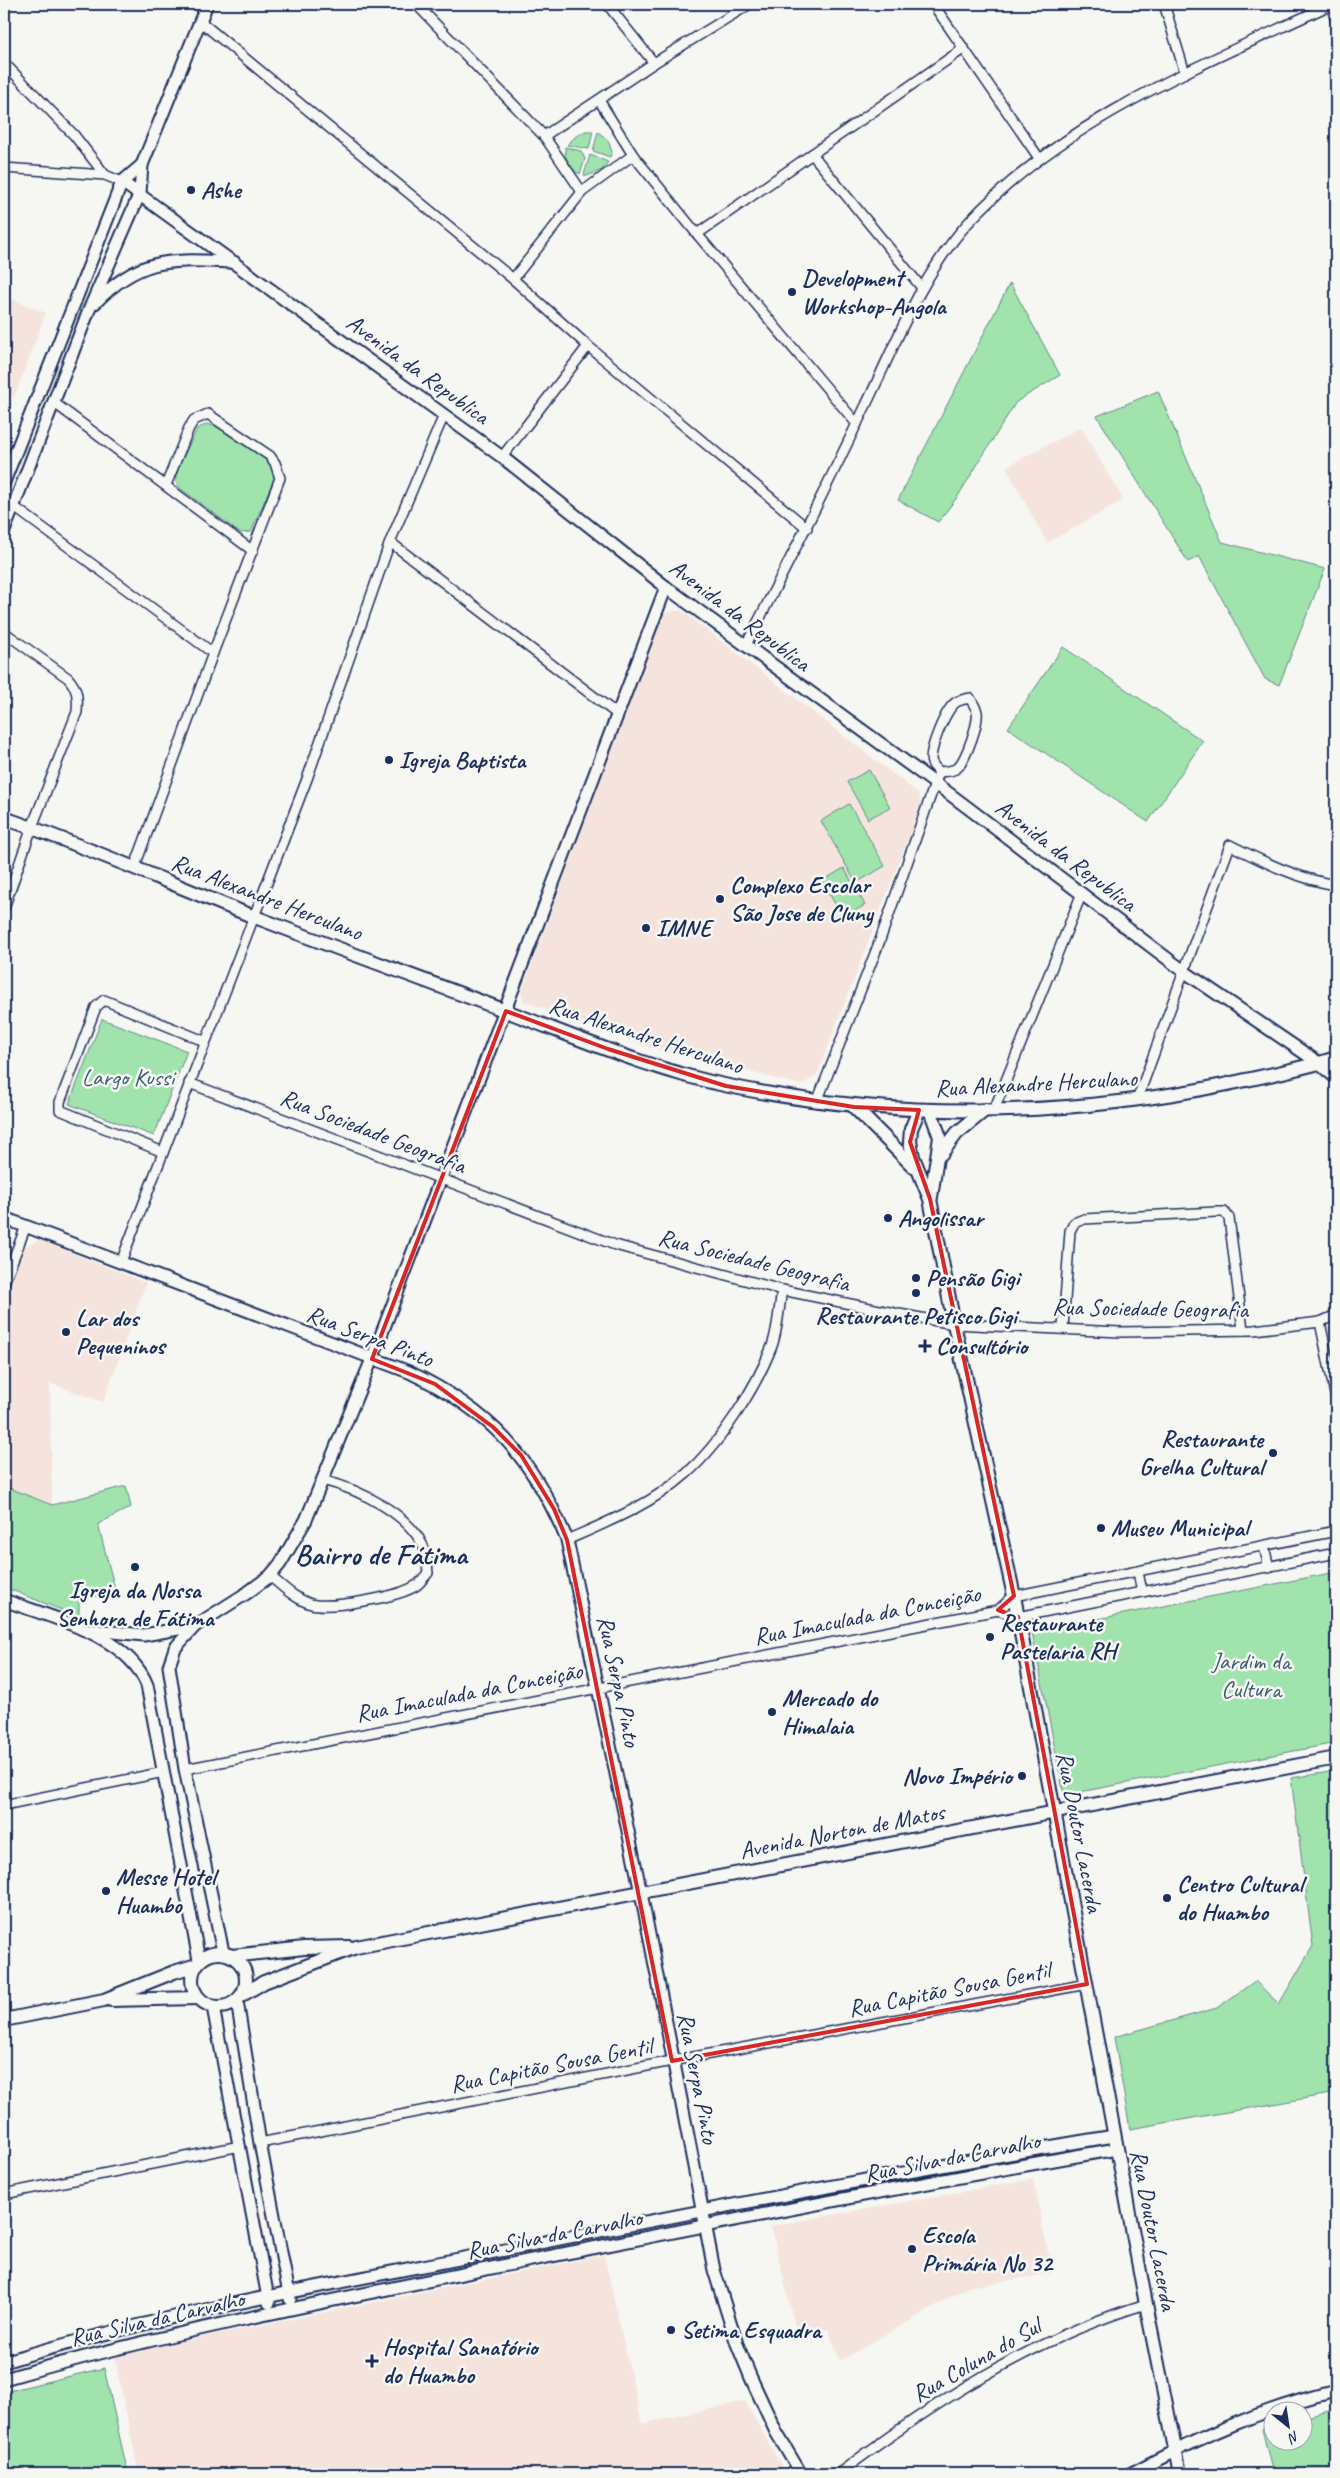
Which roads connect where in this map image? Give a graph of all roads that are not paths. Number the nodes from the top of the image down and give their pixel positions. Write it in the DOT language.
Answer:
graph roads {
  1 [pos="207,4"];
  2 [pos="416,4"];
  3 [pos="607,4"];
  4 [pos="750,4"];
  5 [pos="933,4"];
  6 [pos="1164,4"];
  7 [pos="1331,4"];
  8 [pos="1336,21"];
  9 [pos="201,22"];
  10 [pos="963,49"];
  11 [pos="4,63"];
  12 [pos="654,63"];
  13 [pos="1185,73"];
  14 [pos="599,100"];
  15 [pos="544,136"];
  16 [pos="633,154"];
  17 [pos="812,154"];
  18 [pos="1039,158"];
  19 [pos="142,165"];
  20 [pos="4,168"];
  21 [pos="105,175"];
  22 [pos="122,182"];
  23 [pos="582,192"];
  24 [pos="140,193"];
  25 [pos="697,234"];
  26 [pos="234,262"];
  27 [pos="512,279"];
  28 [pos="922,288"];
  29 [pos="89,310"];
  30 [pos="588,346"];
  31 [pos="53,402"];
  32 [pos="444,415"];
  33 [pos="857,424"];
  34 [pos="502,457"];
  35 [pos="4,482"];
  36 [pos="166,484"];
  37 [pos="13,506"];
  38 [pos="807,528"];
  39 [pos="4,531"];
  40 [pos="390,542"];
  41 [pos="253,551"];
  42 [pos="666,587"];
  43 [pos="4,632"];
  44 [pos="746,646"];
  45 [pos="212,654"];
  46 [pos="617,714"];
  47 [pos="939,772"];
  48 [pos="934,784"];
  49 [pos="4,818"];
  50 [pos="32,828"];
  51 [pos="134,869"];
  52 [pos="1336,885"];
  53 [pos="1082,893"];
  54 [pos="4,908"];
  55 [pos="254,916"];
  56 [pos="1185,972"];
  57 [pos="506,1011"];
  58 [pos="204,1041"];
  59 [pos="1336,1058"];
  60 [pos="1319,1063"];
  61 [pos="1336,1077"];
  62 [pos="189,1084"];
  63 [pos="1136,1100"];
  64 [pos="817,1102"];
  65 [pos="854,1107"];
  66 [pos="925,1110"];
  67 [pos="989,1110"];
  68 [pos="163,1152"];
  69 [pos="935,1166"];
  70 [pos="920,1172"];
  71 [pos="441,1178"];
  72 [pos="930,1199"];
  73 [pos="4,1218"];
  74 [pos="26,1226"];
  75 [pos="121,1262"];
  76 [pos="4,1284"];
  77 [pos="782,1290"];
  78 [pos="1336,1315"];
  79 [pos="1320,1322"];
  80 [pos="954,1324"];
  81 [pos="1063,1328"];
  82 [pos="1243,1330"];
  83 [pos="372,1359"];
  84 [pos="1336,1399"];
  85 [pos="322,1480"];
  86 [pos="1336,1531"];
  87 [pos="567,1540"];
  88 [pos="1264,1546"];
  89 [pos="1336,1553"];
  90 [pos="1270,1568"];
  91 [pos="1138,1572"];
  92 [pos="270,1576"];
  93 [pos="1142,1592"];
  94 [pos="1014,1596"];
  95 [pos="4,1600"];
  96 [pos="998,1610"];
  97 [pos="1018,1617"];
  98 [pos="195,1626"];
  99 [pos="82,1629"];
  100 [pos="599,1688"];
  101 [pos="1336,1758"];
  102 [pos="184,1769"];
  103 [pos="164,1772"];
  104 [pos="4,1804"];
  105 [pos="1054,1811"];
  106 [pos="641,1893"];
  107 [pos="356,1947"];
  108 [pos="227,1954"];
  109 [pos="198,1963"];
  110 [pos="1087,1984"];
  111 [pos="198,1998"];
  112 [pos="239,1998"];
  113 [pos="104,2000"];
  114 [pos="214,2007"];
  115 [pos="4,2020"];
  116 [pos="672,2061"];
  117 [pos="1116,2142"];
  118 [pos="260,2143"];
  119 [pos="240,2146"];
  120 [pos="1007,2154"];
  121 [pos="1010,2167"];
  122 [pos="906,2172"];
  123 [pos="909,2187"];
  124 [pos="802,2192"];
  125 [pos="4,2194"];
  126 [pos="806,2206"];
  127 [pos="703,2211"];
  128 [pos="622,2226"];
  129 [pos="706,2227"];
  130 [pos="625,2242"];
  131 [pos="514,2248"];
  132 [pos="516,2263"];
  133 [pos="289,2293"];
  134 [pos="268,2297"];
  135 [pos="1146,2304"];
  136 [pos="292,2308"];
  137 [pos="271,2312"];
  138 [pos="47,2348"];
  139 [pos="4,2362"];
  140 [pos="51,2365"];
  141 [pos="4,2378"];
  142 [pos="1336,2391"];
  143 [pos="1175,2450"];
  144 [pos="801,2474"];
  145 [pos="838,2474"];
  146 [pos="1130,2474"];
  147 [pos="1180,2474"];
  1 -- 9 [label="street"];
  2 -- 15 [label="street"];
  3 -- 12 [label="street"];
  4 -- 12 [label="street"];
  5 -- 10 [label="street"];
  6 -- 13 [label="street"];
  7 -- 8 [label="street"];
  7 -- 13 [label="street"];
  9 -- 19 [label="street"];
  9 -- 27 [label="street"];
  10 -- 17 [label="street"];
  10 -- 18 [label="street"];
  11 -- 21 [label="street"];
  12 -- 14 [label="street"];
  13 -- 18 [label="street"];
  14 -- 15 [label="street"];
  14 -- 16 [label="street"];
  15 -- 23 [label="street"];
  16 -- 23 [label="street"];
  16 -- 25 [label="street"];
  17 -- 25 [label="street"];
  17 -- 28 [label="street"];
  18 -- 28 [label="street"];
  19 -- 22 [label="street"];
  19 -- 24 [label="street"];
  20 -- 21 [label="street"];
  21 -- 22 [label="street"];
  22 -- 24 [label="street, Avenida da Republica"];
  22 -- 35 [label="street"];
  23 -- 27 [label="street"];
  24 -- 26 [label="street, Avenida da Republica"];
  24 -- 29 [label="street"];
  25 -- 33 [label="street"];
  26 -- 29 [label="street"];
  26 -- 32 [label="street, Avenida da Republica"];
  27 -- 30 [label="street"];
  28 -- 33 [label="street"];
  29 -- 31 [label="street"];
  30 -- 34 [label="street"];
  30 -- 38 [label="street"];
  31 -- 36 [label="street"];
  31 -- 37 [label="street"];
  32 -- 34 [label="street, Avenida da Republica"];
  32 -- 40 [label="street"];
  33 -- 38 [label="street"];
  34 -- 42 [label="street, Avenida da Republica"];
  36 -- 41 [label="street"];
  36 -- 41 [label="street"];
  37 -- 39 [label="street"];
  37 -- 45 [label="street"];
  38 -- 44 [label="street"];
  40 -- 46 [label="street"];
  40 -- 55 [label="street"];
  41 -- 45 [label="street"];
  42 -- 44 [label="street, Avenida da Republica"];
  42 -- 46 [label="street"];
  43 -- 50 [label="street"];
  44 -- 48 [label="street, Avenida da Republica"];
  45 -- 51 [label="street"];
  46 -- 57 [label="street"];
  47 -- 47 [label="street"];
  47 -- 48 [label="street"];
  48 -- 53 [label="street, Avenida da Republica"];
  48 -- 64 [label="street"];
  49 -- 50 [label="main road, Rua Alexandre Herculano"];
  50 -- 51 [label="main road, Rua Alexandre Herculano"];
  50 -- 54 [label="street"];
  51 -- 55 [label="main road, Rua Alexandre Herculano"];
  52 -- 56 [label="street"];
  53 -- 56 [label="street, Avenida da Republica"];
  53 -- 67 [label="street"];
  55 -- 57 [label="main road, Rua Alexandre Herculano"];
  55 -- 58 [label="street"];
  56 -- 60 [label="street, Avenida da Republica"];
  56 -- 63 [label="street"];
  57 -- 64 [label="main road, Rua Alexandre Herculano"];
  57 -- 71 [label="street"];
  58 -- 62 [label="street"];
  58 -- 68 [label="street"];
  59 -- 60 [label="main road, Rua Alexandre Herculano"];
  60 -- 61 [label="main road, Avenida da Republica"];
  60 -- 63 [label="main road, Rua Alexandre Herculano"];
  62 -- 68 [label="street"];
  62 -- 71 [label="street, Rua Sociedade Geografia"];
  63 -- 67 [label="main road, Rua Alexandre Herculano"];
  64 -- 65 [label="main road, Rua Alexandre Herculano"];
  65 -- 66 [label="main road, Rua Alexandre Herculano"];
  65 -- 70 [label="main road"];
  66 -- 67 [label="main road, Rua Alexandre Herculano"];
  66 -- 69 [label="main road, Rua Doutor Lacerda"];
  66 -- 70 [label="main road, Rua Doutor Lacerda"];
  67 -- 69 [label="main road"];
  68 -- 75 [label="street"];
  69 -- 72 [label="main road, Rua Doutor Lacerda"];
  70 -- 72 [label="main road, Rua Doutor Lacerda"];
  71 -- 77 [label="street, Rua Sociedade Geografia"];
  71 -- 83 [label="street"];
  72 -- 80 [label="main road, Rua Doutor Lacerda"];
  73 -- 74 [label="street, Rua Serpa Pinto"];
  74 -- 75 [label="street, Rua Serpa Pinto"];
  74 -- 76 [label="street"];
  75 -- 83 [label="street, Rua Serpa Pinto"];
  77 -- 80 [label="street, Rua Sociedade Geografia"];
  77 -- 87 [label="street"];
  78 -- 79 [label="street, Rua Sociedade Geografia"];
  79 -- 82 [label="street, Rua Sociedade Geografia"];
  79 -- 84 [label="street"];
  80 -- 81 [label="street, Rua Sociedade Geografia"];
  80 -- 94 [label="main road, Rua Doutor Lacerda"];
  81 -- 82 [label="street, Rua Sociedade Geografia"];
  81 -- 82 [label="street"];
  83 -- 85 [label="street"];
  83 -- 87 [label="street, Rua Serpa Pinto"];
  85 -- 92 [label="street"];
  85 -- 92 [label="street"];
  86 -- 88 [label="street, Rua Imaculada da Conceição"];
  87 -- 100 [label="street, Rua Serpa Pinto"];
  88 -- 90 [label="street"];
  88 -- 91 [label="street, Rua Imaculada da Conceição"];
  89 -- 90 [label="street"];
  90 -- 93 [label="street"];
  91 -- 93 [label="street"];
  91 -- 94 [label="street, Rua Imaculada da Conceição"];
  92 -- 98 [label="street"];
  93 -- 97 [label="street"];
  94 -- 96 [label="street, Rua Imaculada da Conceição"];
  94 -- 97 [label="main road, Rua Doutor Lacerda"];
  95 -- 99 [label="street"];
  96 -- 97 [label="street, Rua Imaculada da Conceição"];
  96 -- 100 [label="street, Rua Imaculada da Conceição"];
  97 -- 105 [label="main road, Rua Doutor Lacerda"];
  98 -- 99 [label="street"];
  98 -- 102 [label="street"];
  99 -- 103 [label="street"];
  100 -- 102 [label="street, Rua Imaculada da Conceição"];
  100 -- 106 [label="street, Rua Serpa Pinto"];
  101 -- 105 [label="main road, Avenida Norton de Matos"];
  102 -- 108 [label="street"];
  103 -- 104 [label="street"];
  103 -- 109 [label="street"];
  105 -- 106 [label="main road, Avenida Norton de Matos"];
  105 -- 110 [label="main road, Rua Doutor Lacerda"];
  106 -- 107 [label="main road, Avenida Norton de Matos"];
  106 -- 116 [label="street, Rua Serpa Pinto"];
  107 -- 108 [label="main road, Avenida Norton de Matos"];
  107 -- 112 [label="main road, Avenida Norton de Matos"];
  108 -- 109 [label="main road"];
  108 -- 112 [label="main road"];
  109 -- 111 [label="main road"];
  109 -- 113 [label="main road"];
  110 -- 116 [label="street, Rua Capitão Sousa Gentil"];
  110 -- 117 [label="main road, Rua Doutor Lacerda"];
  111 -- 113 [label="main road"];
  111 -- 114 [label="main road"];
  112 -- 114 [label="main road"];
  112 -- 118 [label="street"];
  113 -- 115 [label="main road"];
  114 -- 119 [label="street"];
  116 -- 118 [label="street, Rua Capitão Sousa Gentil"];
  116 -- 127 [label="street, Rua Serpa Pinto"];
  117 -- 120 [label="street, Rua Silva da Carvalho"];
  117 -- 121 [label="street, Rua Silva da Carvalho"];
  117 -- 135 [label="main road, Rua Doutor Lacerda"];
  118 -- 133 [label="street"];
  119 -- 125 [label="street"];
  119 -- 134 [label="street"];
  120 -- 121 [label="street"];
  120 -- 122 [label="street, Rua Silva da Carvalho"];
  121 -- 123 [label="street, Rua Silva da Carvalho"];
  122 -- 123 [label="street"];
  122 -- 124 [label="street, Rua Silva da Carvalho"];
  123 -- 126 [label="street, Rua Silva da Carvalho"];
  124 -- 126 [label="street"];
  124 -- 127 [label="street, Rua Silva da Carvalho"];
  126 -- 129 [label="street, Rua Silva da Carvalho"];
  127 -- 128 [label="street, Rua Silva da Carvalho"];
  127 -- 129 [label="street, Rua Serpa Pinto"];
  128 -- 130 [label="street"];
  128 -- 131 [label="street, Rua Silva da Carvalho"];
  129 -- 130 [label="street, Rua Silva da Carvalho"];
  129 -- 144 [label="street, Rua Serpa Pinto"];
  130 -- 132 [label="street, Rua Silva da Carvalho"];
  131 -- 132 [label="street"];
  131 -- 133 [label="street, Rua Silva da Carvalho"];
  132 -- 136 [label="street, Rua Silva da Carvalho"];
  133 -- 134 [label="street, Rua Silva da Carvalho"];
  133 -- 136 [label="street"];
  134 -- 137 [label="street"];
  134 -- 138 [label="street, Rua Silva da Carvalho"];
  135 -- 143 [label="main road, Rua Doutor Lacerda"];
  135 -- 145 [label="street, Rua Coluna do Sul"];
  136 -- 137 [label="street, Rua Silva da Carvalho"];
  137 -- 140 [label="street, Rua Silva da Carvalho"];
  138 -- 139 [label="street, Rua Silva da Carvalho"];
  138 -- 140 [label="street"];
  140 -- 141 [label="street, Rua Silva da Carvalho"];
  142 -- 143 [label="street"];
  143 -- 146 [label="street"];
  143 -- 147 [label="main road, Rua Doutor Lacerda"];
}
